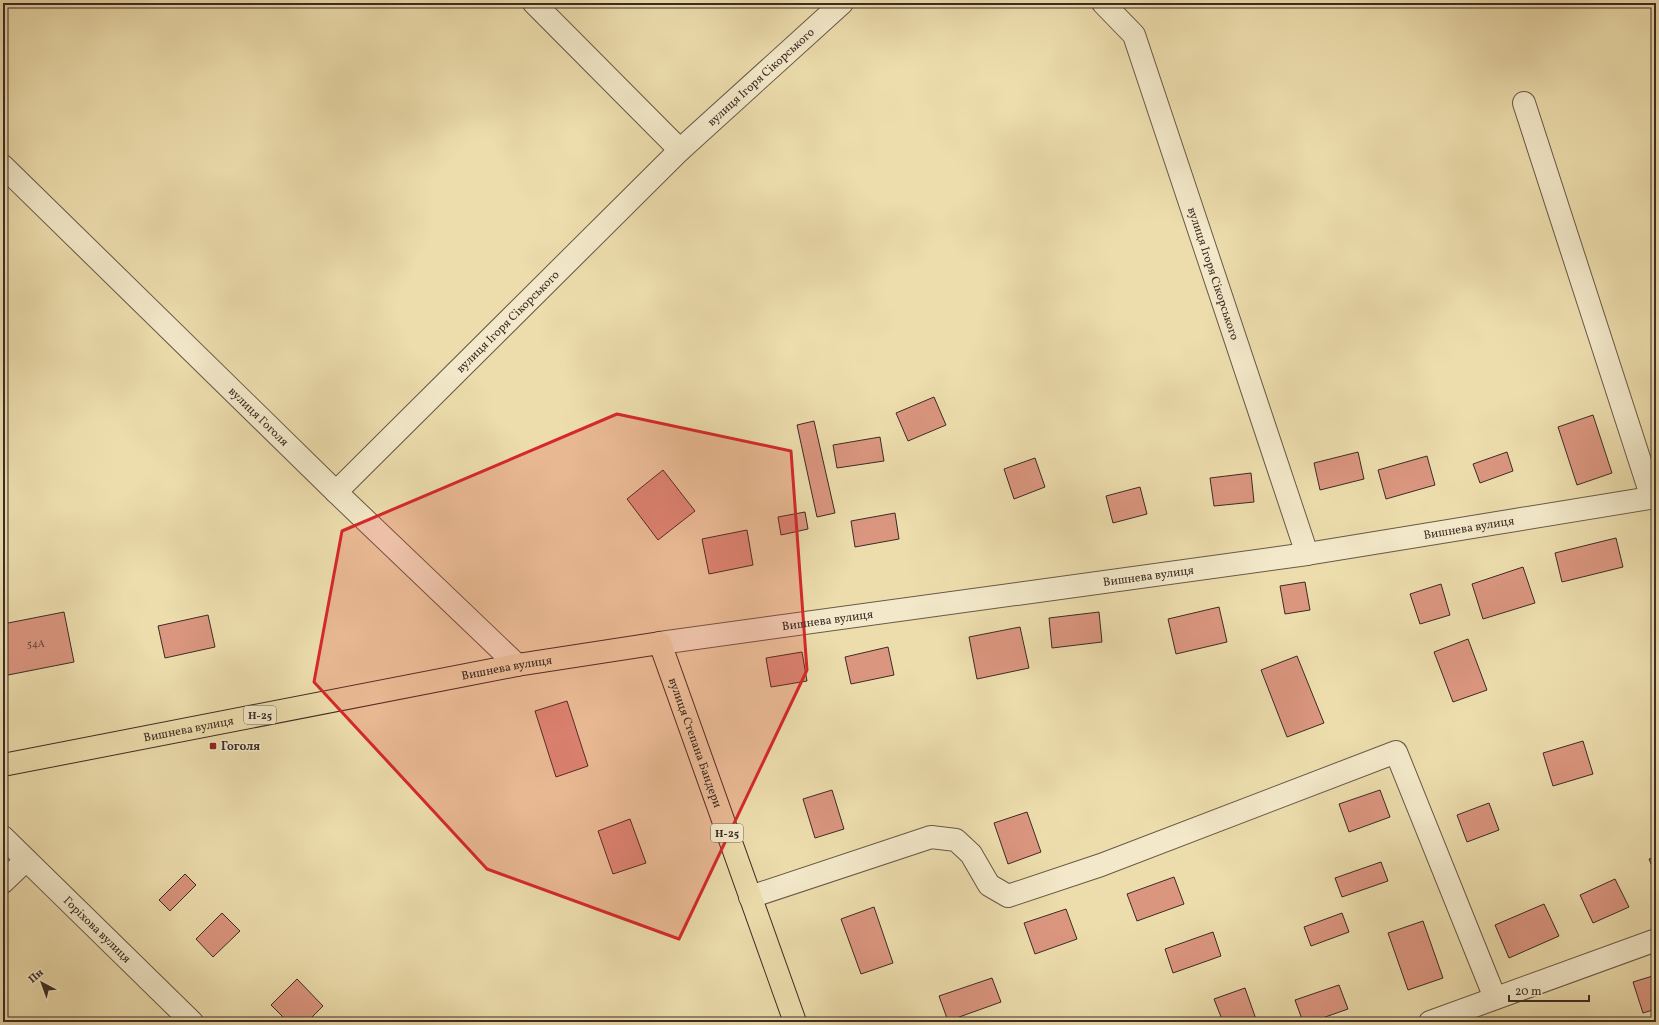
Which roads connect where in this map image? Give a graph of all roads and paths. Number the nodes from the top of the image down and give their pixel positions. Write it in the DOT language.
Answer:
graph roads {
  1 [pos="534,3"];
  2 [pos="842,3"];
  3 [pos="1103,3"];
  4 [pos="1524,103"];
  5 [pos="680,150"];
  6 [pos="3,166"];
  7 [pos="336,492"];
  8 [pos="1654,497"];
  9 [pos="1307,554"];
  10 [pos="660,643"];
  11 [pos="517,665"];
  12 [pos="3,766"];
  13 [pos="3,837"];
  14 [pos="26,860"];
  15 [pos="3,882"];
  16 [pos="750,897"];
  17 [pos="1656,940"];
  18 [pos="1495,998"];
  19 [pos="192,1022"];
  20 [pos="795,1022"];
  21 [pos="1430,1022"];
  1 -- 5 [label="street"];
  2 -- 5 [label="street, вулиця Ігоря Сікорського"];
  3 -- 9 [label="street, вулиця Ігоря Сікорського"];
  4 -- 8 [label="street"];
  5 -- 7 [label="street, вулиця Ігоря Сікорського"];
  6 -- 7 [label="street, вулиця Гоголя"];
  7 -- 11 [label="street, вулиця Гоголя"];
  8 -- 9 [label="street, Вишнева вулиця"];
  9 -- 10 [label="street, Вишнева вулиця"];
  10 -- 11 [label="main road, Вишнева вулиця / Н-25"];
  10 -- 16 [label="main road, вулиця Степана Бандери / Н-25"];
  11 -- 12 [label="main road, Вишнева вулиця / Н-25"];
  13 -- 14 [label="street, Горіхова вулиця"];
  14 -- 15 [label="street"];
  14 -- 19 [label="street, Горіхова вулиця"];
  16 -- 18 [label="street"];
  16 -- 20 [label="main road, вулиця Степана Бандери / Н-25"];
  17 -- 18 [label="street"];
  18 -- 21 [label="street"];
}
